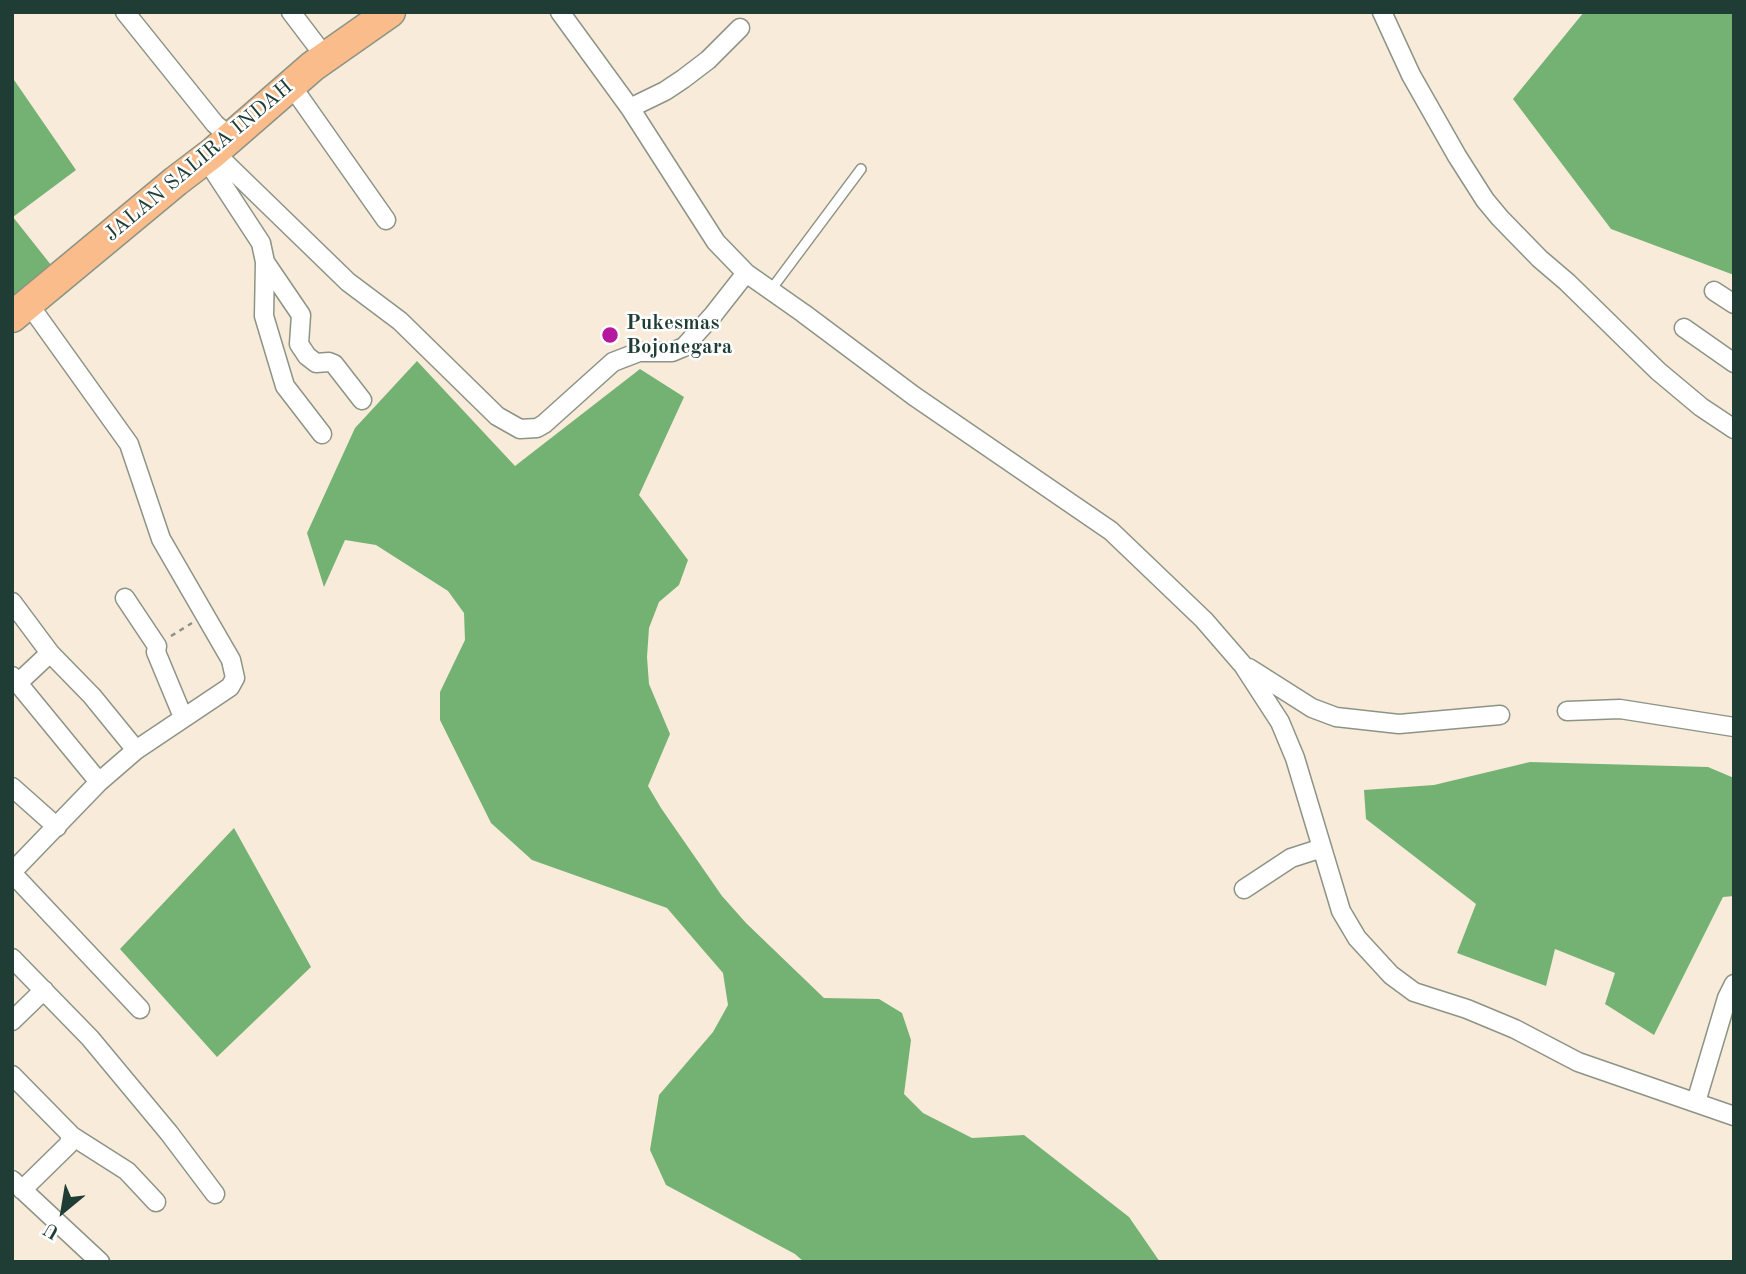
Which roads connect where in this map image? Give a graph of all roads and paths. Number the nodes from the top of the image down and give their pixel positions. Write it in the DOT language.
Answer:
graph roads {
  1 [pos="125,12"];
  2 [pos="291,12"];
  3 [pos="390,12"];
  4 [pos="560,12"];
  5 [pos="1382,12"];
  6 [pos="740,28"];
  7 [pos="326,58"];
  8 [pos="291,85"];
  9 [pos="630,108"];
  10 [pos="217,150"];
  11 [pos="861,169"];
  12 [pos="386,220"];
  13 [pos="265,262"];
  14 [pos="746,273"];
  15 [pos="770,290"];
  16 [pos="1714,291"];
  17 [pos="1734,304"];
  18 [pos="20,310"];
  19 [pos="1684,327"];
  20 [pos="1734,363"];
  21 [pos="362,400"];
  22 [pos="1734,429"];
  23 [pos="322,434"];
  24 [pos="125,598"];
  25 [pos="12,602"];
  26 [pos="204,616"];
  27 [pos="157,646"];
  28 [pos="50,653"];
  29 [pos="1243,665"];
  30 [pos="15,679"];
  31 [pos="1567,710"];
  32 [pos="1500,715"];
  33 [pos="183,718"];
  34 [pos="1734,727"];
  35 [pos="136,750"];
  36 [pos="99,782"];
  37 [pos="12,787"];
  38 [pos="57,827"];
  39 [pos="1322,848"];
  40 [pos="12,872"];
  41 [pos="1244,889"];
  42 [pos="12,958"];
  43 [pos="1734,984"];
  44 [pos="44,990"];
  45 [pos="140,1009"];
  46 [pos="12,1021"];
  47 [pos="12,1075"];
  48 [pos="1696,1102"];
  49 [pos="1734,1115"];
  50 [pos="72,1136"];
  51 [pos="17,1185"];
  52 [pos="215,1195"];
  53 [pos="156,1202"];
  54 [pos="100,1262"];
  1 -- 10 [label="street"];
  2 -- 7 [label="street"];
  3 -- 7 [label="highway, JALAN SALIRA INDAH"];
  4 -- 9 [label="street"];
  5 -- 22 [label="street"];
  6 -- 9 [label="street"];
  7 -- 8 [label="highway, JALAN SALIRA INDAH"];
  8 -- 10 [label="highway, JALAN SALIRA INDAH"];
  8 -- 12 [label="street"];
  9 -- 14 [label="street"];
  10 -- 13 [label="street"];
  10 -- 14 [label="street"];
  10 -- 18 [label="highway, JALAN SALIRA INDAH"];
  11 -- 15 [label="lane"];
  13 -- 21 [label="street"];
  13 -- 23 [label="street"];
  14 -- 15 [label="street"];
  15 -- 29 [label="street"];
  16 -- 17 [label="street"];
  18 -- 26 [label="street"];
  19 -- 20 [label="street"];
  24 -- 27 [label="street"];
  25 -- 28 [label="street"];
  26 -- 27 [label="path"];
  26 -- 33 [label="street"];
  27 -- 33 [label="street"];
  28 -- 30 [label="street"];
  28 -- 35 [label="street"];
  29 -- 32 [label="street"];
  29 -- 39 [label="street"];
  30 -- 36 [label="street"];
  31 -- 34 [label="street"];
  33 -- 35 [label="street"];
  35 -- 36 [label="street"];
  36 -- 38 [label="street"];
  37 -- 38 [label="street"];
  38 -- 40 [label="street"];
  39 -- 41 [label="street"];
  39 -- 48 [label="street"];
  40 -- 45 [label="street"];
  42 -- 44 [label="street"];
  43 -- 48 [label="street"];
  44 -- 46 [label="street"];
  44 -- 52 [label="street"];
  47 -- 50 [label="street"];
  48 -- 49 [label="street"];
  50 -- 51 [label="street"];
  50 -- 53 [label="street"];
  51 -- 54 [label="street"];
}
